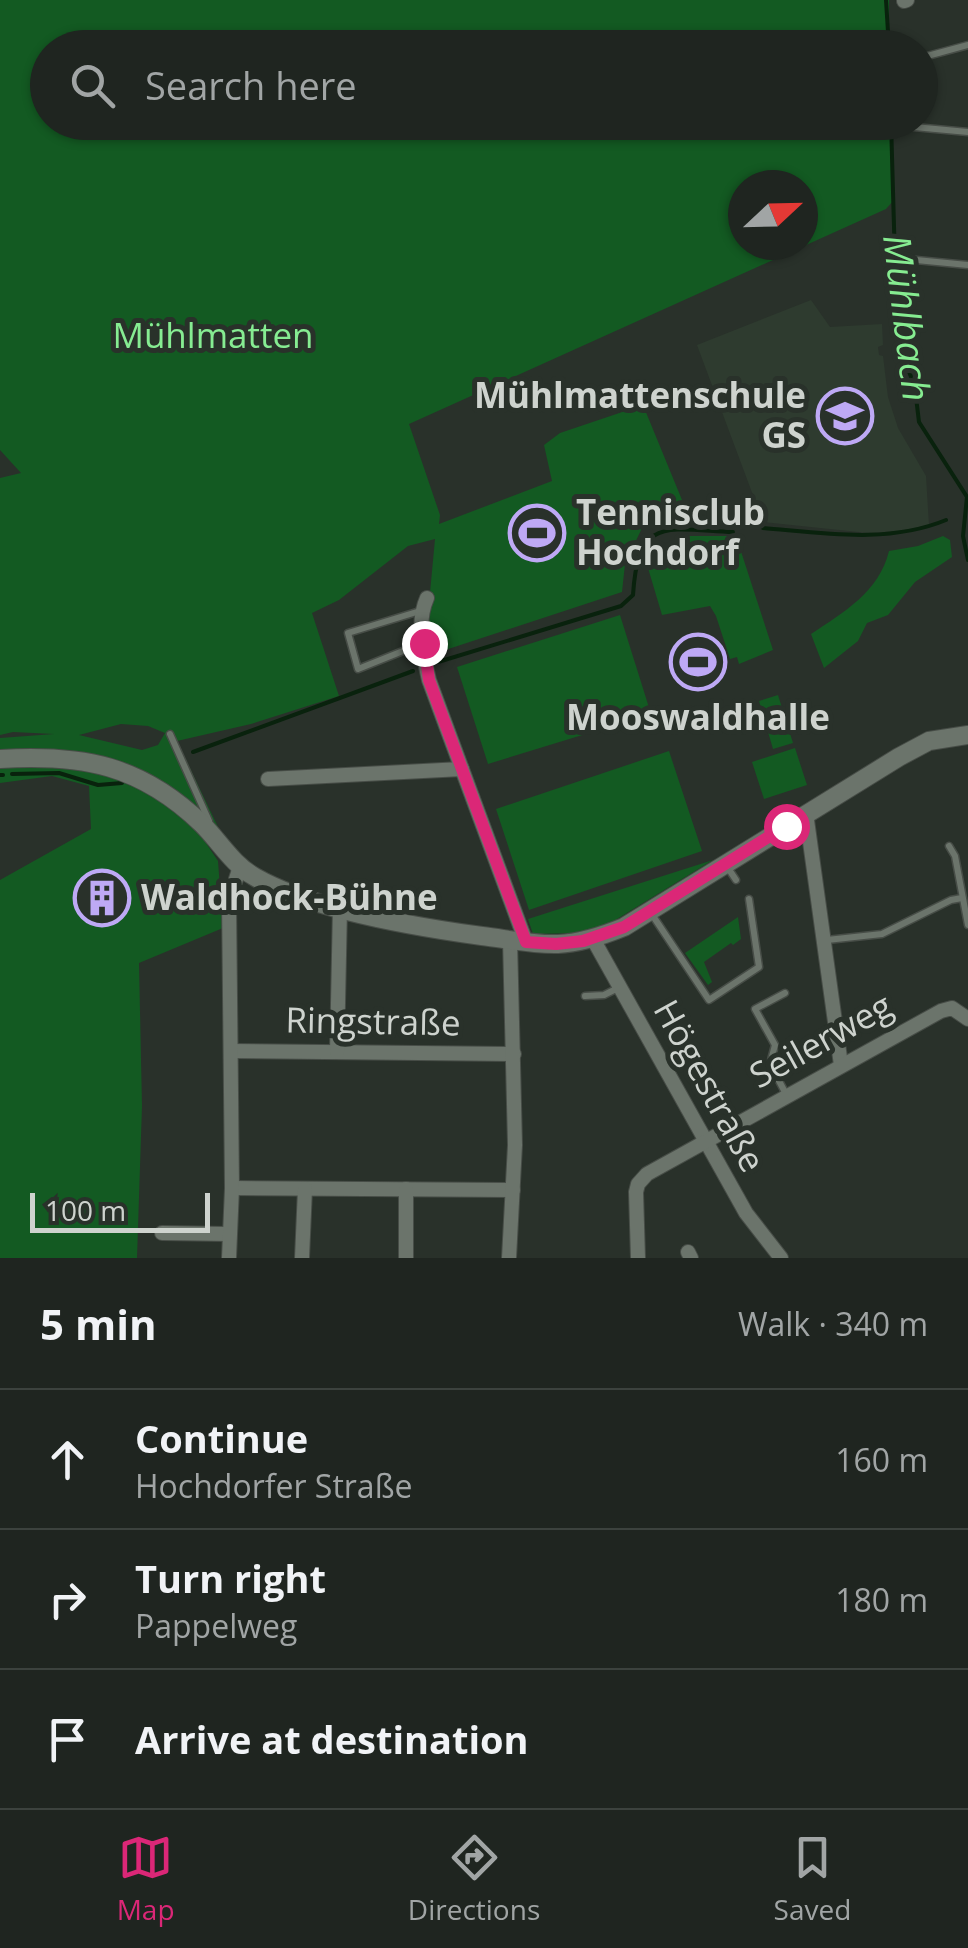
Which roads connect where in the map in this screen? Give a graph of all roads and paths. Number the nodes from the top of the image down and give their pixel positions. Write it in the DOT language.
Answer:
graph roads {
  1 [pos="968,44"];
  2 [pos="938,53"];
  3 [pos="938,129"];
  4 [pos="968,132"];
  5 [pos="906,259"];
  6 [pos="968,265"];
  7 [pos="424,604"];
  8 [pos="424,643"];
  9 [pos="170,734"];
  10 [pos="968,735"];
  11 [pos="0,759"];
  12 [pos="462,769"];
  13 [pos="268,779"];
  14 [pos="806,813"];
  15 [pos="209,832"];
  16 [pos="950,846"];
  17 [pos="240,867"];
  18 [pos="962,898"];
  19 [pos="749,899"];
  20 [pos="340,907"];
  21 [pos="650,912"];
  22 [pos="968,926"];
  23 [pos="593,938"];
  24 [pos="824,940"];
  25 [pos="518,941"];
  26 [pos="620,988"];
  27 [pos="784,992"];
  28 [pos="585,996"];
  29 [pos="968,1019"];
  30 [pos="231,1051"];
  31 [pos="336,1052"];
  32 [pos="514,1054"];
  33 [pos="841,1065"];
  34 [pos="786,1094"];
  35 [pos="704,1140"];
  36 [pos="232,1188"];
  37 [pos="305,1189"];
  38 [pos="406,1189"];
  39 [pos="513,1190"];
  40 [pos="162,1233"];
  41 [pos="229,1234"];
  42 [pos="229,1258"];
  43 [pos="302,1258"];
  44 [pos="406,1258"];
  45 [pos="509,1258"];
  46 [pos="638,1258"];
  47 [pos="780,1258"];
  1 -- 2 [label="lane"];
  3 -- 4 [label="lane"];
  5 -- 6 [label="lane"];
  7 -- 8 [label="street, Ringstraße"];
  7 -- 8 [label="lane"];
  8 -- 12 [label="street, Ringstraße"];
  9 -- 15 [label="lane"];
  10 -- 14 [label="street"];
  11 -- 15 [label="street"];
  12 -- 13 [label="street"];
  12 -- 25 [label="street, Ringstraße"];
  14 -- 21 [label="street"];
  14 -- 24 [label="street"];
  15 -- 17 [label="street"];
  16 -- 18 [label="lane"];
  17 -- 20 [label="street"];
  17 -- 30 [label="street"];
  18 -- 22 [label="lane"];
  18 -- 24 [label="lane"];
  19 -- 21 [label="lane"];
  20 -- 25 [label="street"];
  20 -- 31 [label="street"];
  21 -- 23 [label="street"];
  23 -- 25 [label="street"];
  23 -- 26 [label="street, Högestraße"];
  24 -- 33 [label="street"];
  25 -- 32 [label="street, Ringstraße"];
  26 -- 28 [label="lane"];
  26 -- 35 [label="street, Högestraße"];
  27 -- 34 [label="lane"];
  29 -- 33 [label="street, Seilerweg"];
  30 -- 31 [label="street, Ringstraße"];
  30 -- 36 [label="street"];
  31 -- 32 [label="street, Ringstraße"];
  32 -- 39 [label="street, Ringstraße"];
  33 -- 34 [label="street, Seilerweg"];
  34 -- 35 [label="street, Seilerweg"];
  35 -- 46 [label="street, Seilerweg"];
  35 -- 47 [label="street, Högestraße"];
  36 -- 37 [label="street"];
  36 -- 41 [label="street"];
  37 -- 38 [label="street"];
  37 -- 43 [label="street"];
  38 -- 39 [label="street"];
  38 -- 44 [label="street"];
  39 -- 45 [label="street, Ringstraße"];
  40 -- 41 [label="street"];
  41 -- 42 [label="street"];
}
